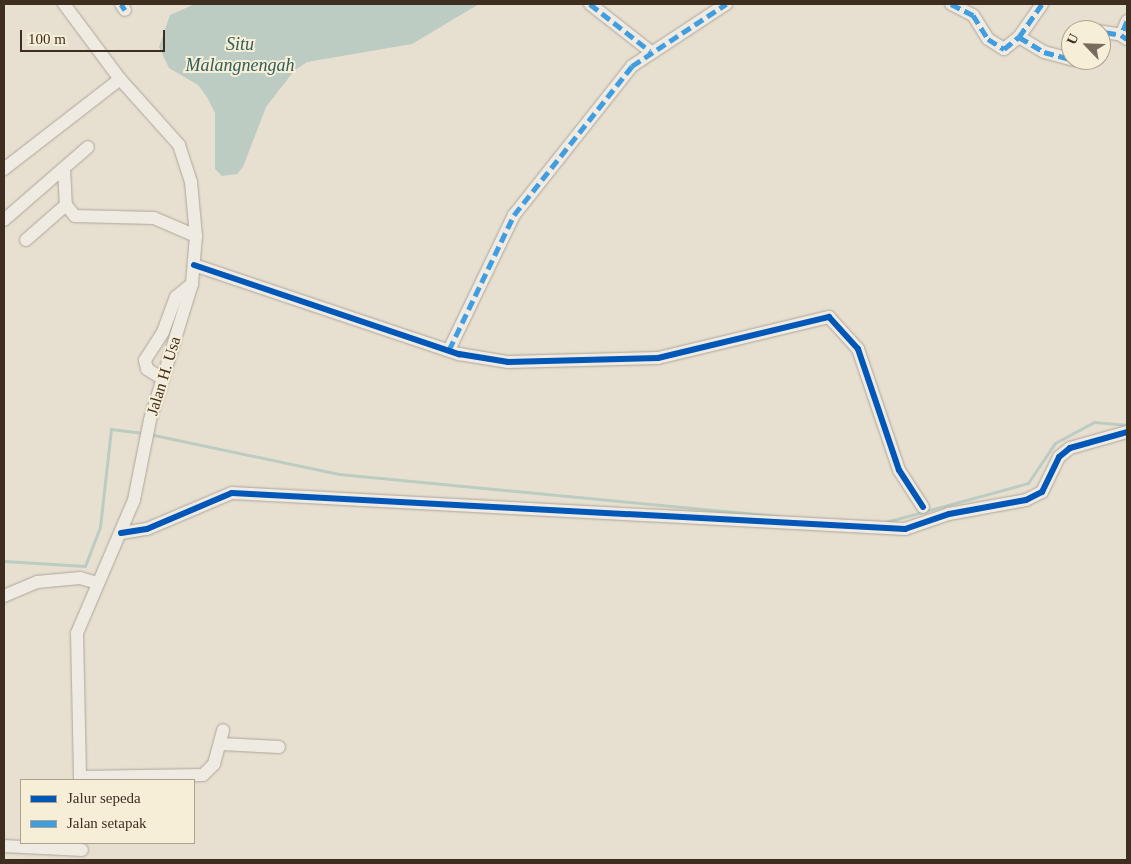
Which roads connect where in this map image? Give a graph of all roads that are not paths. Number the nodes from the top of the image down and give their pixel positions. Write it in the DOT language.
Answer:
graph roads {
  1 [pos="64,4"];
  2 [pos="590,4"];
  3 [pos="724,4"];
  4 [pos="951,4"];
  5 [pos="1042,4"];
  6 [pos="1127,22"];
  7 [pos="1111,34"];
  8 [pos="1020,37"];
  9 [pos="1124,37"];
  10 [pos="650,51"];
  11 [pos="1061,57"];
  12 [pos="120,79"];
  13 [pos="88,148"];
  14 [pos="4,169"];
  15 [pos="64,169"];
  16 [pos="66,205"];
  17 [pos="4,220"];
  18 [pos="196,236"];
  19 [pos="26,240"];
  20 [pos="194,265"];
  21 [pos="192,284"];
  22 [pos="449,350"];
  23 [pos="163,379"];
  24 [pos="1127,432"];
  25 [pos="922,507"];
  26 [pos="121,533"];
  27 [pos="97,583"];
  28 [pos="4,596"];
  29 [pos="223,730"];
  30 [pos="221,744"];
  31 [pos="279,747"];
  32 [pos="80,778"];
  33 [pos="4,846"];
  34 [pos="82,851"];
  1 -- 12 [label="street, Jalan H. Usa"];
  2 -- 10 [label="street"];
  3 -- 10 [label="street"];
  4 -- 8 [label="street"];
  5 -- 8 [label="street"];
  6 -- 9 [label="street"];
  7 -- 9 [label="street"];
  8 -- 11 [label="street"];
  10 -- 22 [label="street"];
  12 -- 14 [label="street"];
  12 -- 18 [label="street, Jalan H. Usa"];
  13 -- 15 [label="street"];
  15 -- 16 [label="street"];
  15 -- 17 [label="street"];
  16 -- 18 [label="street"];
  16 -- 19 [label="street"];
  18 -- 20 [label="street, Jalan H. Usa"];
  20 -- 21 [label="street, Jalan H. Usa"];
  20 -- 22 [label="street"];
  21 -- 23 [label="street, Jalan H. Usa"];
  21 -- 23 [label="street"];
  22 -- 25 [label="street"];
  23 -- 26 [label="street, Jalan H. Usa"];
  24 -- 26 [label="street"];
  26 -- 27 [label="street, Jalan H. Usa"];
  27 -- 28 [label="street"];
  27 -- 32 [label="street, Jalan H. Usa"];
  29 -- 30 [label="street"];
  30 -- 31 [label="street"];
  30 -- 32 [label="street"];
  33 -- 34 [label="street"];
}
